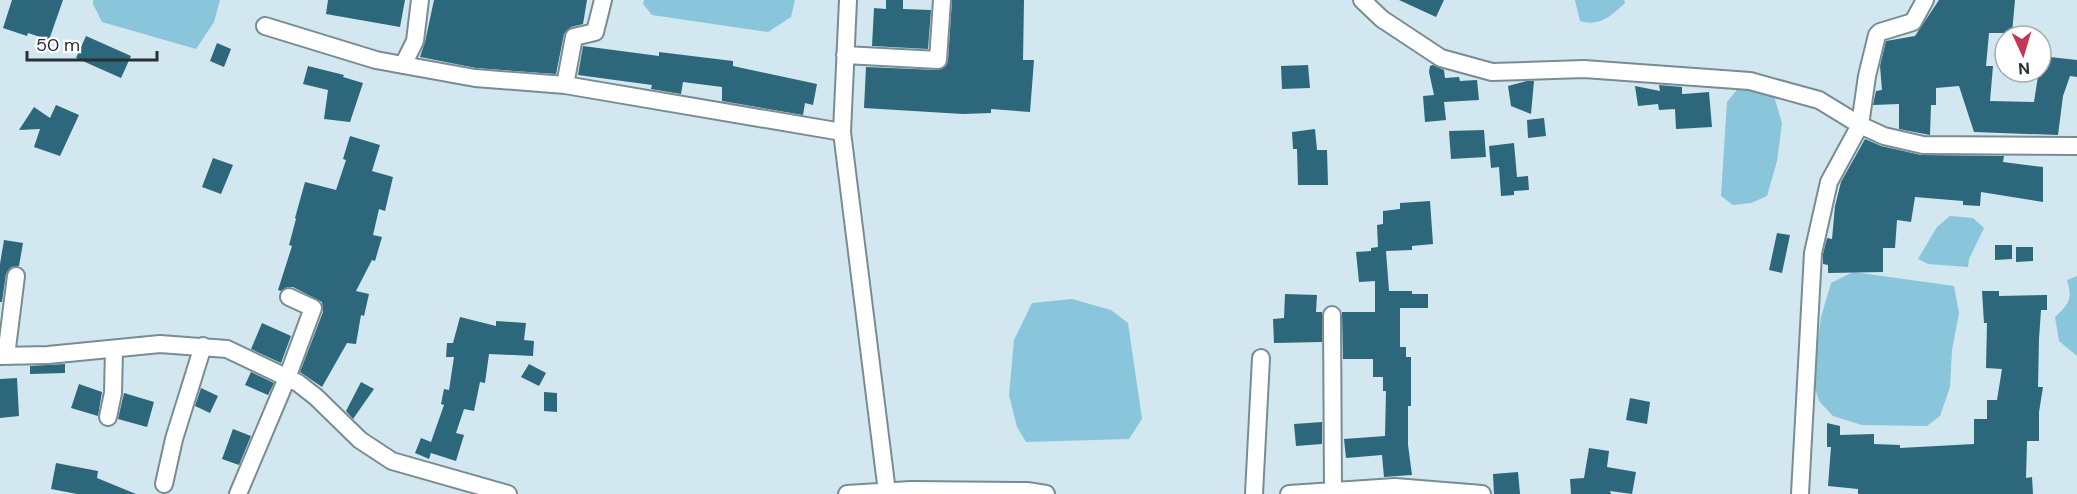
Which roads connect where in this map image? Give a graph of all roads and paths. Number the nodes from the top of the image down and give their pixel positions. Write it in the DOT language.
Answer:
graph roads {
  1 [pos="420,0"];
  2 [pos="603,0"];
  3 [pos="848,0"];
  4 [pos="942,0"];
  5 [pos="1362,0"];
  6 [pos="1925,0"];
  7 [pos="265,26"];
  8 [pos="845,55"];
  9 [pos="403,65"];
  10 [pos="565,85"];
  11 [pos="1860,125"];
  12 [pos="842,132"];
  13 [pos="2077,146"];
  14 [pos="16,276"];
  15 [pos="289,297"];
  16 [pos="1332,315"];
  17 [pos="203,346"];
  18 [pos="114,349"];
  19 [pos="3,356"];
  20 [pos="1261,358"];
  21 [pos="287,378"];
  22 [pos="108,417"];
  23 [pos="164,484"];
  24 [pos="1333,490"];
  25 [pos="1434,492"];
  26 [pos="882,493"];
  27 [pos="238,494"];
  28 [pos="508,494"];
  29 [pos="848,494"];
  30 [pos="1044,494"];
  31 [pos="1254,494"];
  32 [pos="1291,494"];
  33 [pos="1482,494"];
  34 [pos="1800,494"];
  1 -- 9 [label="street"];
  2 -- 10 [label="street"];
  3 -- 8 [label="street"];
  4 -- 8 [label="street"];
  5 -- 11 [label="street"];
  6 -- 11 [label="street"];
  7 -- 9 [label="street"];
  8 -- 12 [label="street"];
  9 -- 10 [label="street"];
  10 -- 12 [label="street"];
  11 -- 13 [label="street"];
  11 -- 34 [label="street"];
  12 -- 26 [label="street"];
  14 -- 19 [label="street"];
  15 -- 21 [label="street"];
  16 -- 24 [label="street"];
  17 -- 18 [label="street"];
  17 -- 21 [label="street"];
  17 -- 23 [label="street"];
  18 -- 19 [label="street"];
  18 -- 22 [label="street"];
  20 -- 31 [label="street"];
  21 -- 27 [label="street"];
  21 -- 28 [label="street"];
  24 -- 25 [label="street"];
  24 -- 32 [label="street"];
  25 -- 33 [label="street"];
  26 -- 29 [label="street"];
  26 -- 30 [label="street"];
}
